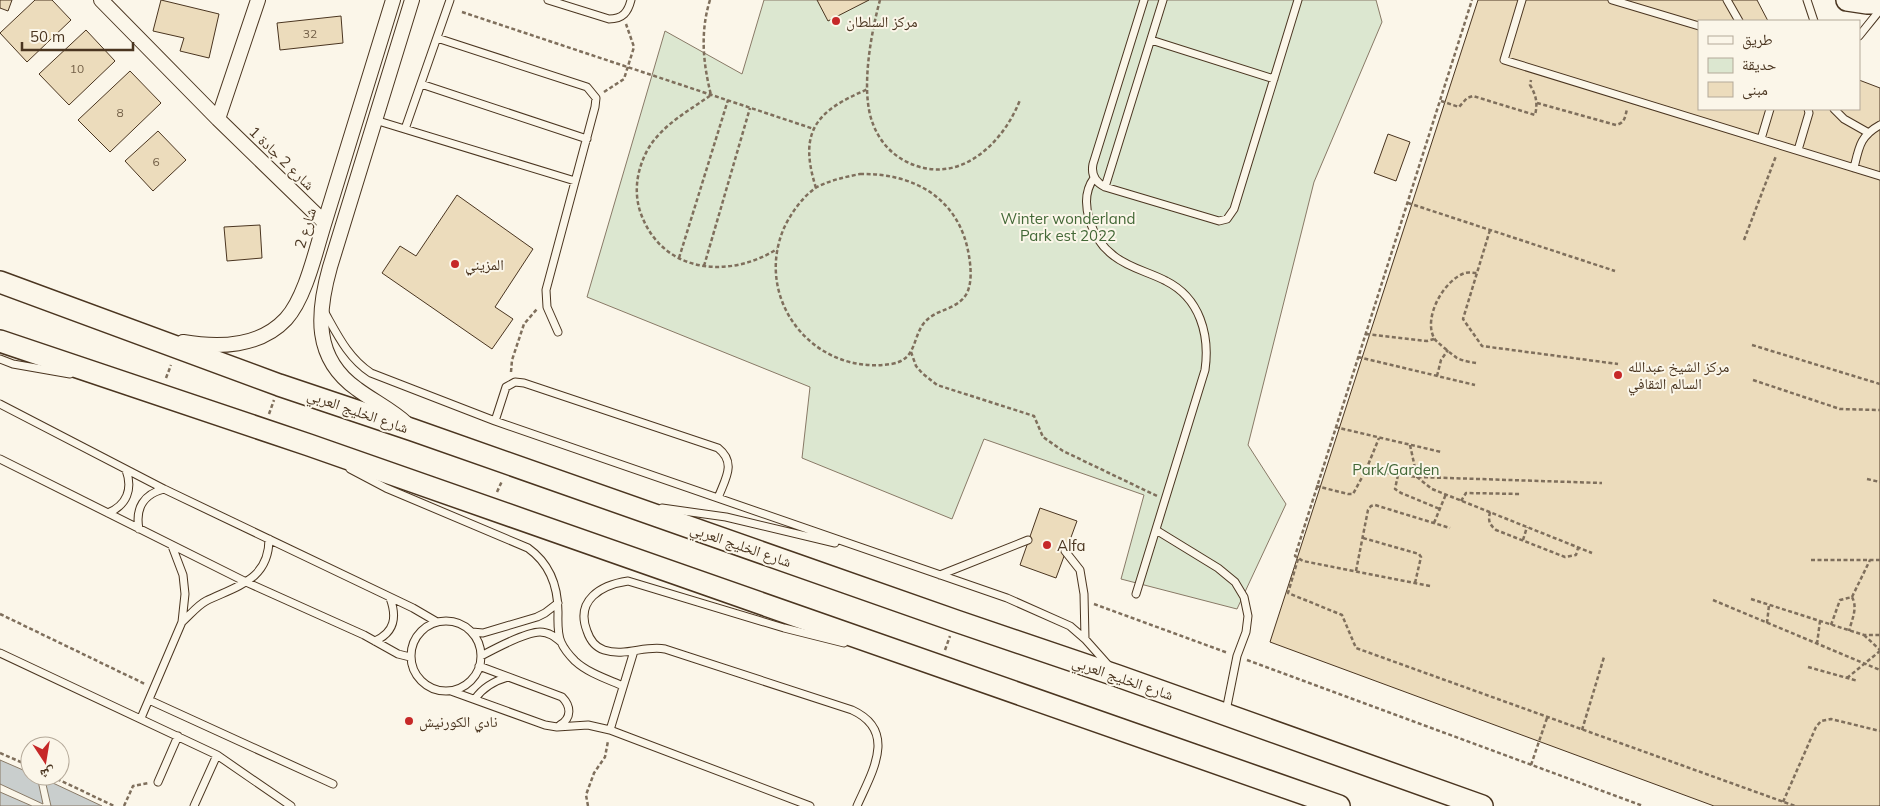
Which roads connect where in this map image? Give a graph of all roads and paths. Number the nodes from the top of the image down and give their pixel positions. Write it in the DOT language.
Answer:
graph roads {
  1 [pos="101,0"];
  2 [pos="258,0"];
  3 [pos="393,0"];
  4 [pos="412,0"];
  5 [pos="450,0"];
  6 [pos="548,0"];
  7 [pos="631,0"];
  8 [pos="710,0"];
  9 [pos="880,0"];
  10 [pos="1144,0"];
  11 [pos="1163,0"];
  12 [pos="1298,0"];
  13 [pos="1472,0"];
  14 [pos="1522,0"];
  15 [pos="1612,0"];
  16 [pos="1727,0"];
  17 [pos="1807,0"];
  18 [pos="1846,0"];
  19 [pos="1880,3"];
  20 [pos="1880,10"];
  21 [pos="462,12"];
  22 [pos="624,15"];
  23 [pos="1738,20"];
  24 [pos="1814,20"];
  25 [pos="1698,26"];
  26 [pos="1860,35"];
  27 [pos="437,38"];
  28 [pos="1150,40"];
  29 [pos="628,67"];
  30 [pos="1535,69"];
  31 [pos="1274,79"];
  32 [pos="421,84"];
  33 [pos="868,89"];
  34 [pos="712,95"];
  35 [pos="596,98"];
  36 [pos="1630,98"];
  37 [pos="728,100"];
  38 [pos="1020,100"];
  39 [pos="1441,101"];
  40 [pos="1537,103"];
  41 [pos="750,108"];
  42 [pos="1770,110"];
  43 [pos="1810,110"];
  44 [pos="1835,110"];
  45 [pos="218,119"];
  46 [pos="375,120"];
  47 [pos="1880,125"];
  48 [pos="814,129"];
  49 [pos="405,130"];
  50 [pos="1868,132"];
  51 [pos="587,139"];
  52 [pos="1761,139"];
  53 [pos="1780,145"];
  54 [pos="1798,150"];
  55 [pos="1854,168"];
  56 [pos="1880,176"];
  57 [pos="1094,178"];
  58 [pos="575,182"];
  59 [pos="1105,187"];
  60 [pos="816,188"];
  61 [pos="1408,203"];
  62 [pos="346,215"];
  63 [pos="326,216"];
  64 [pos="1490,230"];
  65 [pos="1744,240"];
  66 [pos="778,249"];
  67 [pos="679,258"];
  68 [pos="704,266"];
  69 [pos="1616,271"];
  70 [pos="1477,273"];
  71 [pos="2,281"];
  72 [pos="545,299"];
  73 [pos="321,307"];
  74 [pos="558,332"];
  75 [pos="1365,334"];
  76 [pos="144,335"];
  77 [pos="1434,339"];
  78 [pos="0,341"];
  79 [pos="1752,345"];
  80 [pos="178,347"];
  81 [pos="1448,350"];
  82 [pos="911,352"];
  83 [pos="1358,357"];
  84 [pos="0,360"];
  85 [pos="1476,363"];
  86 [pos="1618,364"];
  87 [pos="1437,376"];
  88 [pos="1753,380"];
  89 [pos="126,384"];
  90 [pos="510,384"];
  91 [pos="1880,384"];
  92 [pos="279,385"];
  93 [pos="1475,385"];
  94 [pos="160,396"];
  95 [pos="0,404"];
  96 [pos="1880,410"];
  97 [pos="495,421"];
  98 [pos="1335,427"];
  99 [pos="264,430"];
  100 [pos="413,430"];
  101 [pos="1379,438"];
  102 [pos="309,445"];
  103 [pos="1410,445"];
  104 [pos="1441,452"];
  105 [pos="0,459"];
  106 [pos="509,463"];
  107 [pos="126,470"];
  108 [pos="1366,470"];
  109 [pos="1398,475"];
  110 [pos="1417,477"];
  111 [pos="1867,479"];
  112 [pos="1880,482"];
  113 [pos="1602,483"];
  114 [pos="1316,486"];
  115 [pos="164,489"];
  116 [pos="1446,494"];
  117 [pos="1521,494"];
  118 [pos="718,498"];
  119 [pos="1160,498"];
  120 [pos="1461,500"];
  121 [pos="616,502"];
  122 [pos="490,509"];
  123 [pos="1440,509"];
  124 [pos="1490,512"];
  125 [pos="108,513"];
  126 [pos="1434,523"];
  127 [pos="1527,527"];
  128 [pos="1450,528"];
  129 [pos="140,529"];
  130 [pos="1156,530"];
  131 [pos="1362,538"];
  132 [pos="269,539"];
  133 [pos="1028,540"];
  134 [pos="1523,540"];
  135 [pos="172,546"];
  136 [pos="1578,548"];
  137 [pos="1065,551"];
  138 [pos="872,552"];
  139 [pos="1592,553"];
  140 [pos="1298,559"];
  141 [pos="1811,560"];
  142 [pos="1870,560"];
  143 [pos="1880,560"];
  144 [pos="1356,572"];
  145 [pos="940,575"];
  146 [pos="246,582"];
  147 [pos="1415,583"];
  148 [pos="1430,586"];
  149 [pos="1136,594"];
  150 [pos="1852,597"];
  151 [pos="390,598"];
  152 [pos="1084,600"];
  153 [pos="1713,600"];
  154 [pos="1751,600"];
  155 [pos="558,603"];
  156 [pos="1769,605"];
  157 [pos="0,614"];
  158 [pos="956,621"];
  159 [pos="1820,621"];
  160 [pos="182,622"];
  161 [pos="437,622"];
  162 [pos="1767,622"];
  163 [pos="1831,625"];
  164 [pos="1849,631"];
  165 [pos="472,632"];
  166 [pos="1864,635"];
  167 [pos="1880,635"];
  168 [pos="1085,639"];
  169 [pos="375,641"];
  170 [pos="561,642"];
  171 [pos="848,643"];
  172 [pos="1817,644"];
  173 [pos="857,645"];
  174 [pos="1880,650"];
  175 [pos="634,651"];
  176 [pos="0,653"];
  177 [pos="481,656"];
  178 [pos="1237,656"];
  179 [pos="410,657"];
  180 [pos="912,657"];
  181 [pos="1604,657"];
  182 [pos="1864,663"];
  183 [pos="479,666"];
  184 [pos="938,666"];
  185 [pos="1808,667"];
  186 [pos="1880,670"];
  187 [pos="1118,676"];
  188 [pos="508,677"];
  189 [pos="1847,678"];
  190 [pos="1858,681"];
  191 [pos="623,686"];
  192 [pos="154,688"];
  193 [pos="450,690"];
  194 [pos="149,700"];
  195 [pos="475,700"];
  196 [pos="1226,714"];
  197 [pos="141,718"];
  198 [pos="1547,718"];
  199 [pos="557,727"];
  200 [pos="610,730"];
  201 [pos="1582,730"];
  202 [pos="1880,732"];
  203 [pos="178,736"];
  204 [pos="0,753"];
  205 [pos="217,755"];
  206 [pos="20,762"];
  207 [pos="1531,765"];
  208 [pos="158,782"];
  209 [pos="333,784"];
  210 [pos="70,785"];
  211 [pos="1783,802"];
  212 [pos="114,806"];
  213 [pos="124,806"];
  214 [pos="194,806"];
  215 [pos="291,806"];
  216 [pos="588,806"];
  217 [pos="810,806"];
  218 [pos="857,806"];
  219 [pos="1339,806"];
  220 [pos="1482,806"];
  221 [pos="1643,806"];
  222 [pos="1795,806"];
  1 -- 45 [label="street, شارع 2 جادة 1"];
  2 -- 45 [label="street"];
  3 -- 63 [label="street, شارع 2"];
  4 -- 46 [label="street"];
  5 -- 27 [label="lane"];
  6 -- 22 [label="lane"];
  7 -- 22 [label="lane"];
  8 -- 34 [label="path"];
  9 -- 33 [label="path"];
  10 -- 57 [label="lane"];
  11 -- 28 [label="lane"];
  12 -- 31 [label="lane"];
  13 -- 39 [label="path"];
  14 -- 30 [label="lane"];
  15 -- 25 [label="lane"];
  16 -- 23 [label="lane"];
  17 -- 24 [label="lane"];
  18 -- 19 [label="main road"];
  20 -- 26 [label="lane"];
  21 -- 29 [label="path"];
  22 -- 29 [label="path"];
  27 -- 32 [label="lane"];
  27 -- 35 [label="lane"];
  28 -- 31 [label="lane"];
  28 -- 59 [label="lane"];
  29 -- 34 [label="path"];
  29 -- 35 [label="path"];
  30 -- 36 [label="lane"];
  30 -- 40 [label="path"];
  31 -- 59 [label="lane"];
  32 -- 49 [label="lane"];
  32 -- 51 [label="lane"];
  33 -- 38 [label="path"];
  33 -- 48 [label="path"];
  34 -- 37 [label="path"];
  34 -- 67 [label="path"];
  35 -- 51 [label="lane"];
  36 -- 40 [label="path"];
  36 -- 52 [label="lane"];
  37 -- 41 [label="path"];
  37 -- 67 [label="path"];
  39 -- 40 [label="path"];
  39 -- 61 [label="path"];
  41 -- 48 [label="path"];
  41 -- 68 [label="path"];
  42 -- 52 [label="lane"];
  43 -- 54 [label="lane"];
  44 -- 50 [label="lane"];
  45 -- 63 [label="street, شارع 2 جادة 1"];
  46 -- 49 [label="lane"];
  46 -- 62 [label="street"];
  47 -- 50 [label="lane"];
  48 -- 60 [label="path"];
  49 -- 58 [label="lane"];
  50 -- 55 [label="lane"];
  51 -- 58 [label="lane"];
  52 -- 53 [label="lane"];
  53 -- 54 [label="lane"];
  53 -- 65 [label="path"];
  54 -- 55 [label="lane"];
  55 -- 56 [label="lane"];
  57 -- 59 [label="lane"];
  57 -- 130 [label="lane"];
  58 -- 72 [label="lane"];
  60 -- 66 [label="path"];
  60 -- 82 [label="path"];
  61 -- 64 [label="path"];
  61 -- 75 [label="path"];
  62 -- 63 [label="street"];
  62 -- 73 [label="street"];
  63 -- 76 [label="street, شارع 2"];
  64 -- 69 [label="path"];
  64 -- 70 [label="path"];
  66 -- 68 [label="path"];
  66 -- 82 [label="path"];
  67 -- 68 [label="path"];
  70 -- 77 [label="path"];
  70 -- 86 [label="path"];
  71 -- 76 [label="main road, شارع الخليج العربي"];
  72 -- 74 [label="lane"];
  72 -- 90 [label="path"];
  73 -- 97 [label="lane"];
  73 -- 100 [label="street"];
  75 -- 77 [label="path"];
  75 -- 83 [label="path"];
  76 -- 80 [label="main road, شارع الخليج العربي"];
  77 -- 81 [label="path"];
  78 -- 89 [label="main road"];
  79 -- 91 [label="path"];
  80 -- 92 [label="main road, شارع الخليج العربي"];
  80 -- 94 [label="path"];
  81 -- 85 [label="path"];
  81 -- 87 [label="path"];
  82 -- 119 [label="path"];
  83 -- 87 [label="path"];
  83 -- 98 [label="path"];
  84 -- 89 [label="lane"];
  87 -- 93 [label="path"];
  88 -- 96 [label="path"];
  89 -- 94 [label="main road"];
  90 -- 97 [label="lane"];
  90 -- 118 [label="lane"];
  92 -- 99 [label="path"];
  92 -- 100 [label="main road, شارع الخليج العربي"];
  94 -- 99 [label="main road"];
  95 -- 107 [label="lane"];
  97 -- 118 [label="lane"];
  98 -- 101 [label="path"];
  98 -- 114 [label="path"];
  99 -- 102 [label="main road"];
  100 -- 106 [label="main road, شارع الخليج العربي"];
  101 -- 103 [label="path"];
  101 -- 108 [label="path"];
  102 -- 122 [label="main road"];
  102 -- 155 [label="lane"];
  103 -- 104 [label="path"];
  103 -- 110 [label="path"];
  105 -- 125 [label="lane"];
  106 -- 121 [label="main road, شارع الخليج العربي"];
  106 -- 122 [label="path"];
  107 -- 115 [label="lane"];
  107 -- 125 [label="lane"];
  108 -- 109 [label="path"];
  108 -- 114 [label="path"];
  109 -- 110 [label="path"];
  109 -- 123 [label="path"];
  110 -- 113 [label="path"];
  110 -- 116 [label="path"];
  111 -- 112 [label="path"];
  114 -- 140 [label="path"];
  115 -- 129 [label="lane"];
  115 -- 132 [label="lane"];
  116 -- 120 [label="path"];
  116 -- 123 [label="path"];
  117 -- 120 [label="path"];
  118 -- 138 [label="lane"];
  120 -- 124 [label="path"];
  121 -- 138 [label="lane"];
  121 -- 158 [label="main road, شارع الخليج العربي"];
  122 -- 180 [label="main road"];
  123 -- 126 [label="path"];
  124 -- 127 [label="path"];
  124 -- 134 [label="path"];
  125 -- 129 [label="lane"];
  126 -- 128 [label="path"];
  126 -- 131 [label="path"];
  127 -- 134 [label="path"];
  127 -- 136 [label="path"];
  129 -- 135 [label="lane"];
  130 -- 149 [label="lane"];
  130 -- 178 [label="lane"];
  131 -- 144 [label="path"];
  131 -- 147 [label="path"];
  132 -- 146 [label="lane"];
  132 -- 151 [label="lane"];
  133 -- 145 [label="lane"];
  134 -- 136 [label="path"];
  135 -- 146 [label="lane"];
  135 -- 160 [label="lane"];
  136 -- 139 [label="path"];
  137 -- 152 [label="lane"];
  138 -- 145 [label="lane"];
  140 -- 144 [label="path"];
  140 -- 198 [label="path"];
  141 -- 142 [label="path"];
  142 -- 143 [label="path"];
  142 -- 150 [label="path"];
  144 -- 147 [label="path"];
  145 -- 168 [label="lane"];
  146 -- 160 [label="lane"];
  146 -- 169 [label="lane"];
  147 -- 148 [label="path"];
  150 -- 163 [label="path"];
  150 -- 164 [label="path"];
  151 -- 161 [label="lane"];
  151 -- 169 [label="lane"];
  152 -- 168 [label="lane"];
  152 -- 178 [label="path"];
  153 -- 162 [label="path"];
  154 -- 156 [label="path"];
  155 -- 165 [label="lane"];
  155 -- 170 [label="lane"];
  156 -- 159 [label="path"];
  156 -- 162 [label="path"];
  157 -- 192 [label="path"];
  158 -- 184 [label="path"];
  158 -- 187 [label="main road, شارع الخليج العربي"];
  159 -- 163 [label="path"];
  159 -- 172 [label="path"];
  160 -- 192 [label="lane"];
  161 -- 165 [label="lane"];
  161 -- 179 [label="lane"];
  162 -- 172 [label="path"];
  163 -- 164 [label="path"];
  164 -- 166 [label="path"];
  165 -- 177 [label="lane"];
  166 -- 167 [label="path"];
  166 -- 174 [label="path"];
  168 -- 187 [label="lane"];
  169 -- 179 [label="lane"];
  170 -- 177 [label="lane"];
  170 -- 191 [label="lane"];
  171 -- 175 [label="lane"];
  172 -- 182 [label="path"];
  173 -- 180 [label="lane"];
  174 -- 182 [label="path"];
  175 -- 191 [label="lane"];
  175 -- 218 [label="lane"];
  176 -- 197 [label="lane"];
  177 -- 183 [label="lane"];
  178 -- 196 [label="lane"];
  178 -- 207 [label="path"];
  179 -- 193 [label="lane"];
  180 -- 184 [label="main road"];
  181 -- 201 [label="path"];
  182 -- 186 [label="path"];
  182 -- 189 [label="path"];
  183 -- 188 [label="lane"];
  183 -- 193 [label="lane"];
  184 -- 219 [label="main road"];
  185 -- 189 [label="path"];
  187 -- 196 [label="main road, شارع الخليج العربي"];
  188 -- 195 [label="lane"];
  188 -- 199 [label="lane"];
  189 -- 190 [label="path"];
  191 -- 200 [label="lane"];
  192 -- 194 [label="lane"];
  193 -- 195 [label="lane"];
  194 -- 197 [label="lane"];
  194 -- 209 [label="lane"];
  195 -- 199 [label="lane"];
  196 -- 220 [label="main road, شارع الخليج العربي"];
  197 -- 203 [label="lane"];
  198 -- 201 [label="path"];
  198 -- 207 [label="path"];
  199 -- 200 [label="lane"];
  200 -- 216 [label="path"];
  200 -- 217 [label="lane"];
  201 -- 211 [label="path"];
  202 -- 211 [label="path"];
  203 -- 205 [label="lane"];
  203 -- 208 [label="lane"];
  204 -- 206 [label="path"];
  205 -- 214 [label="lane"];
  205 -- 215 [label="lane"];
  207 -- 221 [label="path"];
  208 -- 213 [label="path"];
  210 -- 212 [label="path"];
  211 -- 222 [label="path"];
}
